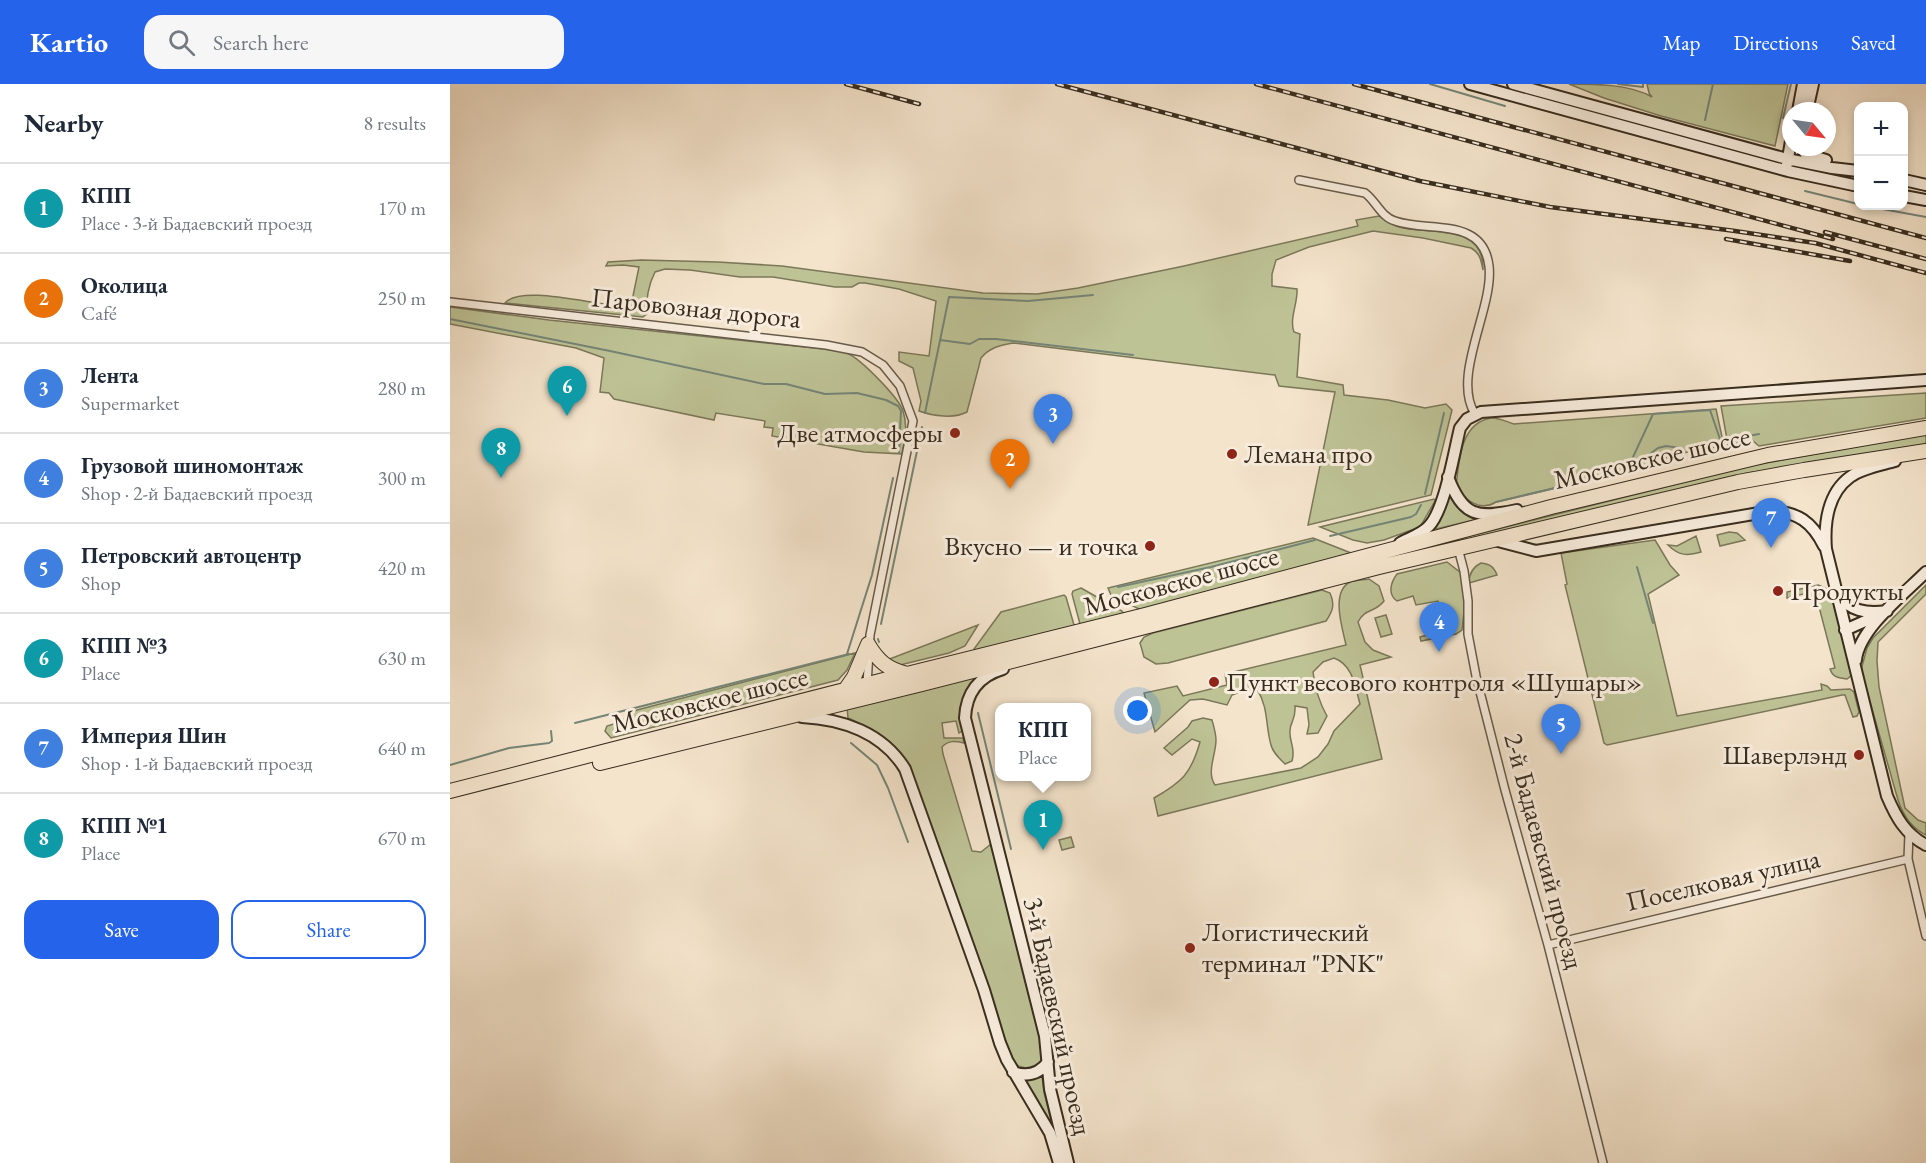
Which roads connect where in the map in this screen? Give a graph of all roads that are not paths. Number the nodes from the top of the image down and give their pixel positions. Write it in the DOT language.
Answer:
graph roads {
  1 [pos="1470,84"];
  2 [pos="1513,84"];
  3 [pos="1803,84"];
  4 [pos="1813,84"];
  5 [pos="1800,102"];
  6 [pos="1809,102"];
  7 [pos="1790,156"];
  8 [pos="1792,156"];
  9 [pos="1810,156"];
  10 [pos="1790,159"];
  11 [pos="1853,170"];
  12 [pos="1788,171"];
  13 [pos="1299,180"];
  14 [pos="1908,181"];
  15 [pos="1854,185"];
  16 [pos="1926,185"];
  17 [pos="1908,197"];
  18 [pos="1926,200"];
  19 [pos="450,302"];
  20 [pos="1926,380"];
  21 [pos="1475,414"];
  22 [pos="1926,428"];
  23 [pos="1923,452"];
  24 [pos="1448,477"];
  25 [pos="1551,507"];
  26 [pos="1494,540"];
  27 [pos="1458,548"];
  28 [pos="1394,549"];
  29 [pos="1826,549"];
  30 [pos="1926,572"];
  31 [pos="1836,594"];
  32 [pos="1887,611"];
  33 [pos="1845,630"];
  34 [pos="868,644"];
  35 [pos="1055,650"];
  36 [pos="1856,666"];
  37 [pos="907,674"];
  38 [pos="845,690"];
  39 [pos="869,691"];
  40 [pos="791,716"];
  41 [pos="450,791"];
  42 [pos="450,799"];
  43 [pos="1910,834"];
  44 [pos="1926,845"];
  45 [pos="1908,859"];
  46 [pos="1926,936"];
  47 [pos="1548,945"];
  48 [pos="1048,1062"];
  49 [pos="1014,1072"];
  50 [pos="1059,1163"];
  51 [pos="1068,1163"];
  52 [pos="1603,1163"];
  1 -- 12 [label="street"];
  2 -- 10 [label="street"];
  3 -- 5 [label="street"];
  4 -- 6 [label="street"];
  7 -- 10 [label="street"];
  8 -- 10 [label="street"];
  9 -- 11 [label="street"];
  10 -- 11 [label="street"];
  10 -- 12 [label="street"];
  12 -- 15 [label="street"];
  13 -- 21 [label="street"];
  14 -- 16 [label="street"];
  17 -- 18 [label="street"];
  19 -- 34 [label="street, Паровозная дорога"];
  20 -- 21 [label="street"];
  21 -- 24 [label="street"];
  22 -- 25 [label="highway, Московское шоссе"];
  23 -- 26 [label="highway, Московское шоссе"];
  23 -- 29 [label="street"];
  24 -- 25 [label="street"];
  24 -- 28 [label="street"];
  25 -- 28 [label="highway, Московское шоссе"];
  26 -- 27 [label="highway, Московское шоссе"];
  26 -- 29 [label="street"];
  27 -- 35 [label="highway, Московское шоссе"];
  27 -- 47 [label="street, 2-й Бадаевский проезд"];
  28 -- 37 [label="highway, Московское шоссе"];
  29 -- 31 [label="street"];
  30 -- 32 [label="street"];
  31 -- 32 [label="street"];
  31 -- 33 [label="street"];
  32 -- 33 [label="street"];
  32 -- 36 [label="street"];
  33 -- 36 [label="street"];
  34 -- 37 [label="highway"];
  34 -- 38 [label="highway"];
  34 -- 39 [label="street"];
  35 -- 39 [label="highway, Московское шоссе"];
  35 -- 48 [label="street, 3-й Бадаевский проезд"];
  36 -- 43 [label="street"];
  37 -- 39 [label="highway, Московское шоссе"];
  38 -- 39 [label="highway, Московское шоссе"];
  38 -- 41 [label="highway, Московское шоссе"];
  39 -- 40 [label="highway, Московское шоссе"];
  40 -- 42 [label="highway, Московское шоссе"];
  40 -- 49 [label="street, 3-й Бадаевский проезд"];
  43 -- 44 [label="street"];
  43 -- 45 [label="street"];
  45 -- 46 [label="street"];
  45 -- 47 [label="street, Поселковая улица"];
  47 -- 52 [label="street, 2-й Бадаевский проезд"];
  48 -- 49 [label="street"];
  48 -- 51 [label="street, 3-й Бадаевский проезд"];
  49 -- 50 [label="street, 3-й Бадаевский проезд"];
}
